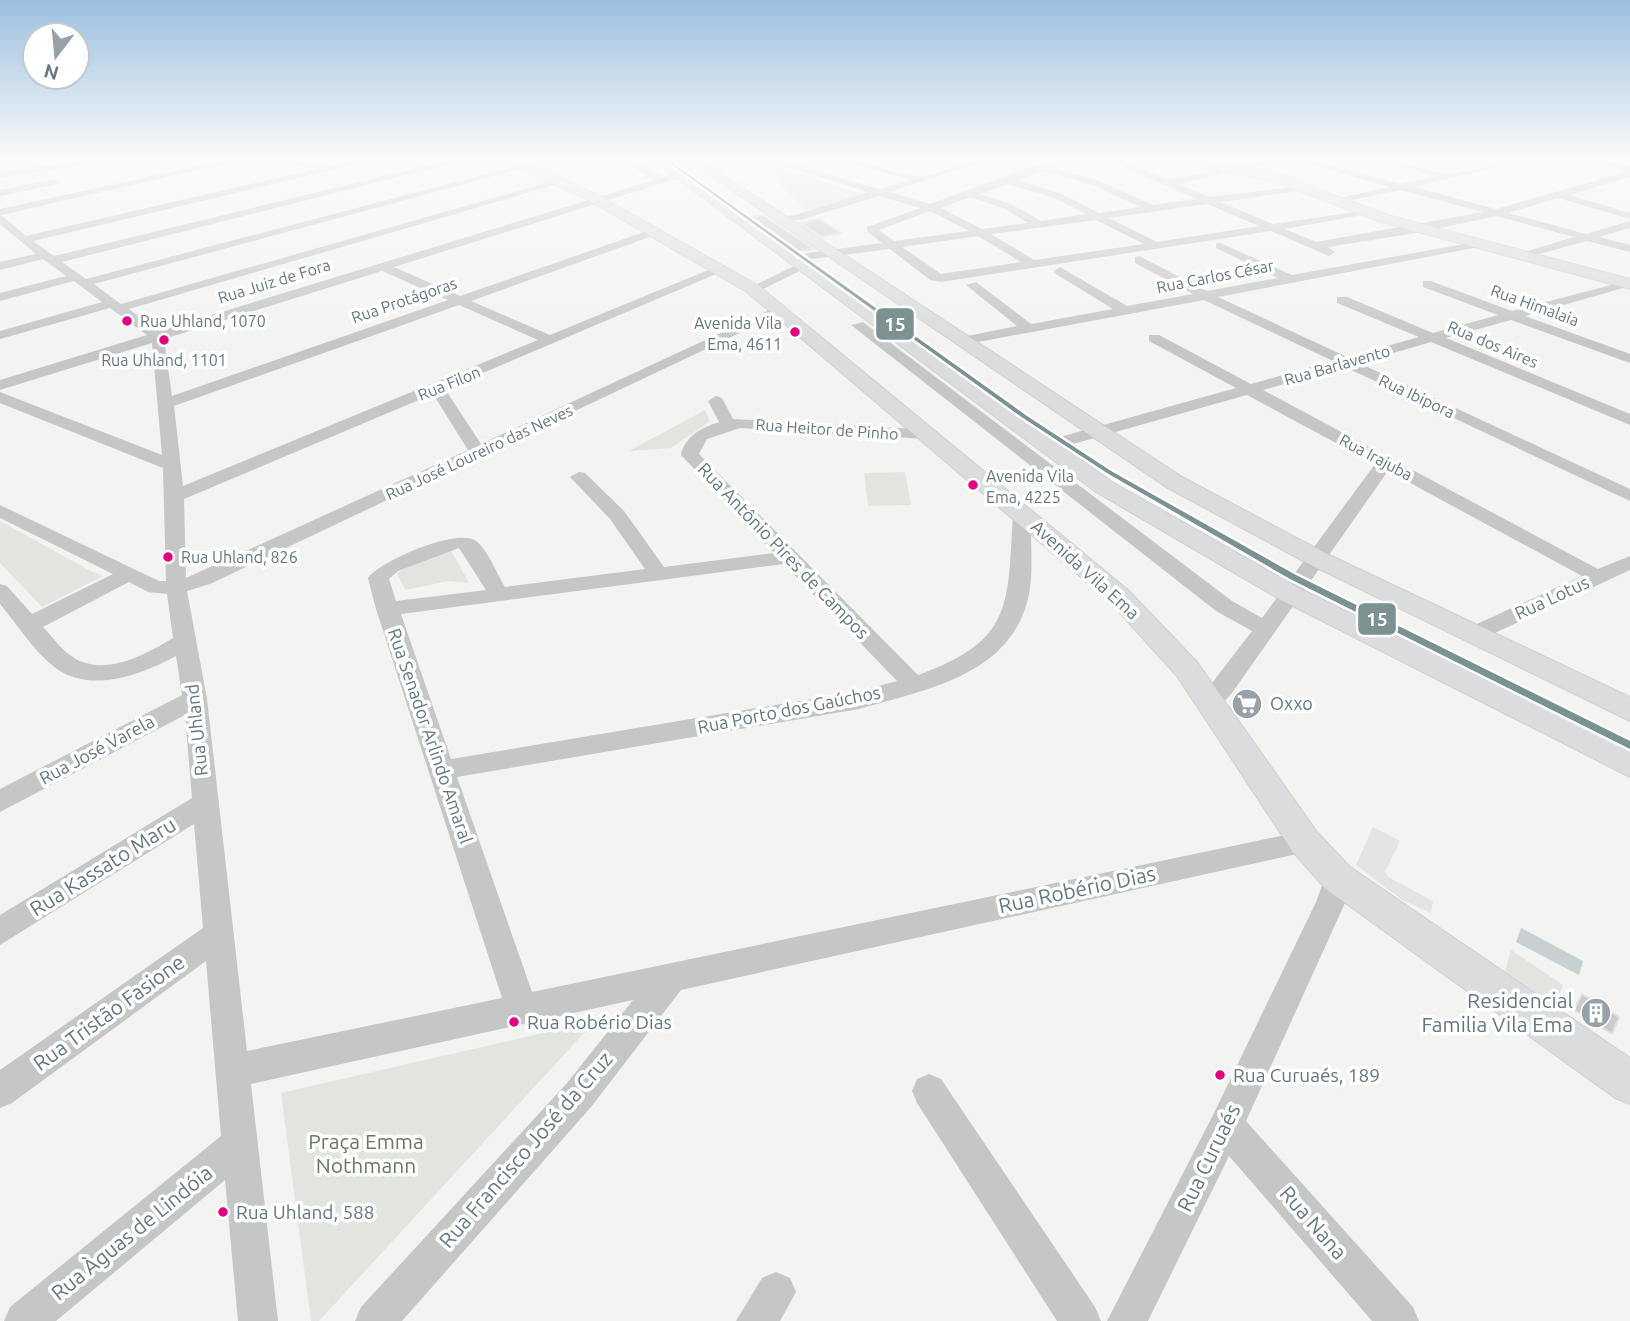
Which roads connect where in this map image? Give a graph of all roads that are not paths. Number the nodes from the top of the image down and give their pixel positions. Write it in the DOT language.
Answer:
graph roads {
  1 [pos="7,221"];
  2 [pos="78,221"];
  3 [pos="209,221"];
  4 [pos="318,221"];
  5 [pos="335,221"];
  6 [pos="425,221"];
  7 [pos="530,221"];
  8 [pos="633,221"];
  9 [pos="748,221"];
  10 [pos="783,221"];
  11 [pos="888,221"];
  12 [pos="957,221"];
  13 [pos="1033,221"];
  14 [pos="1063,221"];
  15 [pos="1106,221"];
  16 [pos="1257,221"];
  17 [pos="1316,221"];
  18 [pos="1393,221"];
  19 [pos="1394,221"];
  20 [pos="1460,221"];
  21 [pos="1524,221"];
  22 [pos="1397,222"];
  23 [pos="1039,224"];
  24 [pos="1630,224"];
  25 [pos="1272,227"];
  26 [pos="1422,229"];
  27 [pos="653,232"];
  28 [pos="982,233"];
  29 [pos="1289,235"];
  30 [pos="371,236"];
  31 [pos="1586,237"];
  32 [pos="21,238"];
  33 [pos="0,240"];
  34 [pos="1475,245"];
  35 [pos="891,246"];
  36 [pos="1157,246"];
  37 [pos="1220,246"];
  38 [pos="1314,246"];
  39 [pos="1630,249"];
  40 [pos="833,254"];
  41 [pos="419,255"];
  42 [pos="1522,257"];
  43 [pos="50,258"];
  44 [pos="1139,260"];
  45 [pos="797,263"];
  46 [pos="1034,265"];
  47 [pos="0,266"];
  48 [pos="382,266"];
  49 [pos="1360,266"];
  50 [pos="722,270"];
  51 [pos="1060,271"];
  52 [pos="1290,279"];
  53 [pos="80,280"];
  54 [pos="1427,284"];
  55 [pos="1628,284"];
  56 [pos="753,289"];
  57 [pos="888,291"];
  58 [pos="836,292"];
  59 [pos="1204,295"];
  60 [pos="0,297"];
  61 [pos="456,300"];
  62 [pos="1342,300"];
  63 [pos="116,306"];
  64 [pos="1124,310"];
  65 [pos="779,311"];
  66 [pos="1514,316"];
  67 [pos="858,325"];
  68 [pos="1028,328"];
  69 [pos="0,334"];
  70 [pos="157,336"];
  71 [pos="1154,338"];
  72 [pos="1434,338"];
  73 [pos="551,341"];
  74 [pos="962,341"];
  75 [pos="1630,359"];
  76 [pos="1346,363"];
  77 [pos="0,385"];
  78 [pos="438,388"];
  79 [pos="1250,390"];
  80 [pos="0,397"];
  81 [pos="716,401"];
  82 [pos="166,403"];
  83 [pos="1630,420"];
  84 [pos="729,425"];
  85 [pos="927,434"];
  86 [pos="1099,434"];
  87 [pos="1048,446"];
  88 [pos="478,453"];
  89 [pos="1386,462"];
  90 [pos="172,465"];
  91 [pos="579,477"];
  92 [pos="175,496"];
  93 [pos="1630,496"];
  94 [pos="0,511"];
  95 [pos="1022,515"];
  96 [pos="788,557"];
  97 [pos="1316,558"];
  98 [pos="1630,562"];
  99 [pos="658,573"];
  100 [pos="128,575"];
  101 [pos="1598,577"];
  102 [pos="176,589"];
  103 [pos="0,592"];
  104 [pos="499,594"];
  105 [pos="1290,594"];
  106 [pos="387,609"];
  107 [pos="31,624"];
  108 [pos="1265,629"];
  109 [pos="1474,634"];
  110 [pos="187,640"];
  111 [pos="913,684"];
  112 [pos="195,699"];
  113 [pos="1211,700"];
  114 [pos="1630,710"];
  115 [pos="1630,765"];
  116 [pos="442,770"];
  117 [pos="0,801"];
  118 [pos="205,803"];
  119 [pos="1305,842"];
  120 [pos="1338,878"];
  121 [pos="0,931"];
  122 [pos="218,935"];
  123 [pos="673,975"];
  124 [pos="521,1007"];
  125 [pos="232,1071"];
  126 [pos="1630,1083"];
  127 [pos="0,1091"];
  128 [pos="929,1091"];
  129 [pos="1226,1125"];
  130 [pos="240,1144"];
  131 [pos="24,1321"];
  132 [pos="258,1321"];
  133 [pos="375,1321"];
  134 [pos="1081,1321"];
  135 [pos="1127,1321"];
  136 [pos="1399,1321"];
  1 -- 32 [label="street"];
  2 -- 32 [label="street"];
  3 -- 43 [label="street"];
  4 -- 53 [label="street"];
  5 -- 30 [label="street"];
  6 -- 30 [label="street"];
  7 -- 41 [label="street, Rua Juiz de Fora"];
  8 -- 27 [label="main road, Avenida Vila Ema"];
  9 -- 45 [label="main road"];
  10 -- 40 [label="main road"];
  11 -- 35 [label="street"];
  12 -- 28 [label="street"];
  13 -- 23 [label="street"];
  14 -- 23 [label="street"];
  15 -- 36 [label="street"];
  16 -- 25 [label="street"];
  17 -- 25 [label="street"];
  18 -- 22 [label="main road"];
  19 -- 22 [label="main road"];
  20 -- 26 [label="street"];
  21 -- 31 [label="street"];
  22 -- 26 [label="main road"];
  23 -- 28 [label="street"];
  24 -- 31 [label="street"];
  25 -- 29 [label="street"];
  25 -- 36 [label="street"];
  26 -- 34 [label="main road"];
  26 -- 38 [label="street"];
  27 -- 50 [label="main road, Avenida Vila Ema"];
  27 -- 61 [label="street, Rua Protágoras"];
  28 -- 35 [label="street"];
  28 -- 46 [label="street"];
  29 -- 37 [label="street"];
  29 -- 38 [label="street"];
  30 -- 41 [label="street"];
  30 -- 63 [label="street"];
  31 -- 39 [label="street"];
  31 -- 42 [label="street"];
  32 -- 33 [label="street"];
  32 -- 43 [label="street"];
  34 -- 42 [label="main road"];
  34 -- 49 [label="street, Rua Carlos César"];
  35 -- 40 [label="street"];
  35 -- 46 [label="street"];
  36 -- 46 [label="street"];
  37 -- 44 [label="street"];
  37 -- 52 [label="street"];
  38 -- 49 [label="street"];
  40 -- 45 [label="street"];
  40 -- 57 [label="main road"];
  41 -- 48 [label="street, Rua Juiz de Fora"];
  42 -- 55 [label="main road"];
  43 -- 47 [label="street"];
  43 -- 53 [label="street"];
  44 -- 51 [label="street"];
  44 -- 59 [label="street, Rua Ibipora"];
  45 -- 56 [label="street"];
  45 -- 58 [label="main road"];
  48 -- 61 [label="street"];
  48 -- 70 [label="street, Rua Juiz de Fora"];
  49 -- 52 [label="street, Rua Carlos César"];
  50 -- 56 [label="main road, Avenida Vila Ema"];
  50 -- 73 [label="street, Rua Filon"];
  51 -- 64 [label="street"];
  51 -- 68 [label="street"];
  52 -- 59 [label="street, Rua Carlos César"];
  53 -- 60 [label="street"];
  53 -- 63 [label="street"];
  54 -- 66 [label="street, Rua Himalaia"];
  55 -- 66 [label="street, Rua Barlavento"];
  56 -- 65 [label="main road, Avenida Vila Ema"];
  57 -- 58 [label="main road"];
  57 -- 74 [label="main road"];
  58 -- 87 [label="main road"];
  59 -- 64 [label="street, Rua Carlos César"];
  59 -- 76 [label="street, Rua Ibipora"];
  61 -- 73 [label="street"];
  61 -- 82 [label="street, Rua Protágoras"];
  62 -- 72 [label="street, Rua dos Aires"];
  63 -- 69 [label="street"];
  63 -- 70 [label="street"];
  64 -- 68 [label="street, Rua Carlos César"];
  65 -- 85 [label="main road, Avenida Vila Ema"];
  65 -- 88 [label="street, Rua José Loureiro das Neves"];
  66 -- 72 [label="street, Rua Barlavento"];
  66 -- 75 [label="street, Rua Himalaia"];
  67 -- 108 [label="street"];
  68 -- 74 [label="street, Rua Carlos César"];
  70 -- 77 [label="street, Rua Juiz de Fora"];
  70 -- 82 [label="street, Rua Uhland"];
  71 -- 79 [label="street, Rua Irajuba"];
  72 -- 76 [label="street, Rua Barlavento"];
  72 -- 83 [label="street, Rua dos Aires"];
  73 -- 78 [label="street, Rua Filon"];
  74 -- 86 [label="main road"];
  76 -- 79 [label="street, Rua Barlavento"];
  76 -- 93 [label="street, Rua Ibipora"];
  78 -- 88 [label="street"];
  78 -- 92 [label="street, Rua Filon"];
  79 -- 86 [label="street, Rua Barlavento"];
  79 -- 89 [label="street, Rua Irajuba"];
  80 -- 90 [label="street"];
  81 -- 84 [label="street"];
  82 -- 90 [label="street, Rua Uhland"];
  84 -- 85 [label="street, Rua Heitor de Pinho"];
  84 -- 96 [label="street, Rua Antônio Pires de Campos"];
  85 -- 95 [label="main road, Avenida Vila Ema"];
  86 -- 87 [label="street, Rua Barlavento"];
  86 -- 97 [label="main road"];
  87 -- 105 [label="main road"];
  88 -- 102 [label="street, Rua José Loureiro das Neves"];
  89 -- 97 [label="street"];
  89 -- 101 [label="street, Rua Irajuba"];
  90 -- 92 [label="street, Rua Uhland"];
  91 -- 99 [label="street"];
  92 -- 102 [label="street, Rua Uhland"];
  94 -- 100 [label="street"];
  95 -- 111 [label="street, Rua Porto dos Gaúchos"];
  95 -- 113 [label="main road, Avenida Vila Ema"];
  96 -- 99 [label="street, Rua Senador Arlindo Amaral"];
  96 -- 111 [label="street, Rua Antônio Pires de Campos"];
  97 -- 105 [label="street"];
  97 -- 109 [label="main road"];
  98 -- 101 [label="street, Rua Lotus"];
  99 -- 104 [label="street, Rua Senador Arlindo Amaral"];
  100 -- 102 [label="street"];
  100 -- 107 [label="street"];
  101 -- 109 [label="street, Rua Lotus"];
  102 -- 110 [label="street, Rua Uhland"];
  103 -- 107 [label="street"];
  104 -- 106 [label="street, Rua Senador Arlindo Amaral"];
  104 -- 106 [label="street"];
  105 -- 108 [label="street"];
  105 -- 115 [label="main road"];
  106 -- 116 [label="street, Rua Senador Arlindo Amaral"];
  107 -- 110 [label="street"];
  108 -- 113 [label="street"];
  109 -- 114 [label="main road"];
  110 -- 112 [label="street, Rua Uhland"];
  111 -- 116 [label="street, Rua Porto dos Gaúchos"];
  112 -- 117 [label="street, Rua José Varela"];
  112 -- 118 [label="street, Rua Uhland"];
  113 -- 119 [label="main road, Avenida Vila Ema"];
  116 -- 124 [label="street, Rua Senador Arlindo Amaral"];
  118 -- 121 [label="street, Rua Kassato Maru"];
  118 -- 122 [label="street, Rua Uhland"];
  119 -- 120 [label="main road, Avenida Vila Ema"];
  119 -- 123 [label="street, Rua Robério Dias"];
  120 -- 126 [label="main road, Avenida Vila Ema"];
  120 -- 129 [label="street, Rua Curuaés"];
  122 -- 125 [label="street, Rua Uhland"];
  122 -- 127 [label="street, Rua Tristão Fasione"];
  123 -- 124 [label="street, Rua Robério Dias"];
  123 -- 133 [label="street, Rua Francisco José da Cruz"];
  124 -- 125 [label="street, Rua Robério Dias"];
  125 -- 130 [label="street, Rua Uhland"];
  128 -- 134 [label="street"];
  129 -- 135 [label="street, Rua Curuaés"];
  129 -- 136 [label="street, Rua Nana"];
  130 -- 131 [label="street, Rua Àguas de Lindóia"];
  130 -- 132 [label="street, Rua Uhland"];
}
